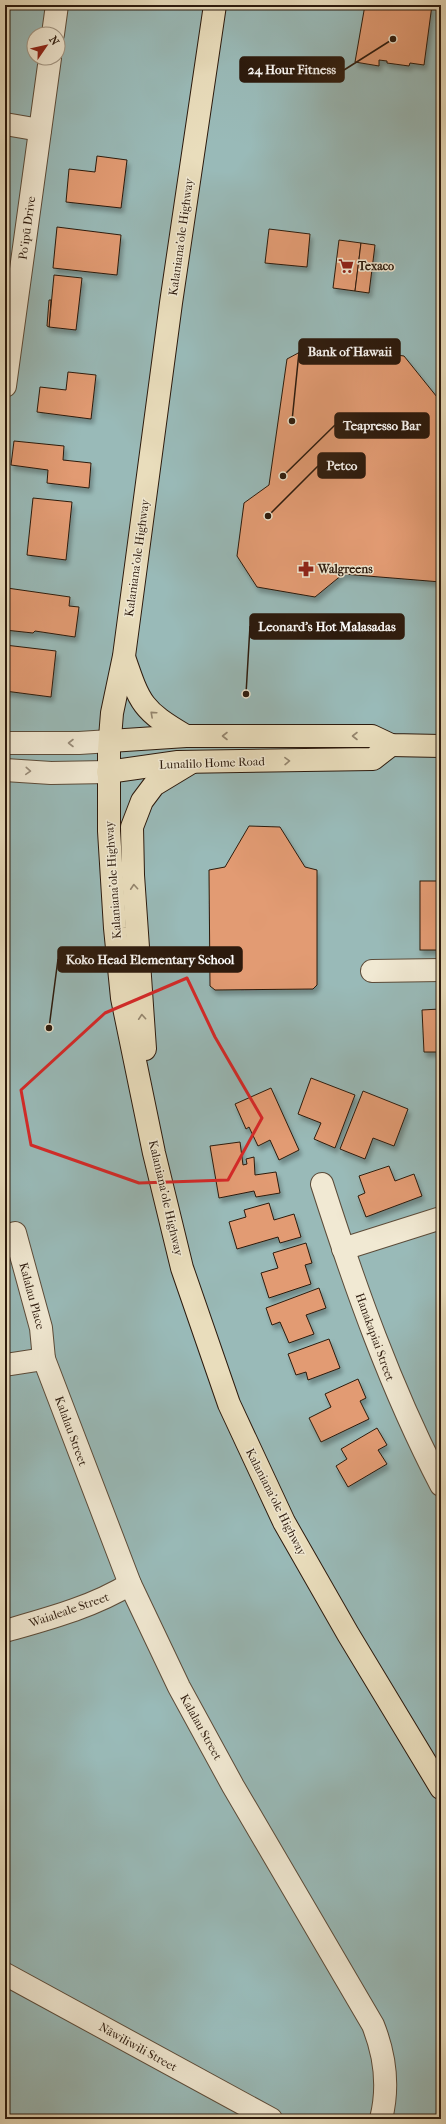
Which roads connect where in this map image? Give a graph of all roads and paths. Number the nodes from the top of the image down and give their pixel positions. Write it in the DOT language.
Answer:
graph roads {
  1 [pos="57,5"];
  2 [pos="215,5"];
  3 [pos="54,26"];
  4 [pos="49,66"];
  5 [pos="5,124"];
  6 [pos="40,130"];
  7 [pos="5,386"];
  8 [pos="124,656"];
  9 [pos="186,736"];
  10 [pos="110,741"];
  11 [pos="5,743"];
  12 [pos="391,745"];
  13 [pos="441,746"];
  14 [pos="192,762"];
  15 [pos="5,770"];
  16 [pos="108,772"];
  17 [pos="441,970"];
  18 [pos="372,971"];
  19 [pos="154,1153"];
  20 [pos="322,1184"];
  21 [pos="441,1218"];
  22 [pos="15,1233"];
  23 [pos="343,1249"];
  24 [pos="44,1359"];
  25 [pos="5,1365"];
  26 [pos="441,1485"];
  27 [pos="130,1584"];
  28 [pos="5,1630"];
  29 [pos="441,1788"];
  30 [pos="5,1974"];
  31 [pos="271,2119"];
  32 [pos="381,2119"];
  1 -- 3 [label="street"];
  2 -- 8 [label="main road, Kalaniana’ole Highway"];
  4 -- 6 [label="street, Po‘ipū Drive"];
  5 -- 6 [label="street"];
  6 -- 7 [label="street, Po‘ipū Drive"];
  9 -- 8 [label="main road, one-way"];
  8 -- 10 [label="main road, Kalaniana’ole Highway"];
  9 -- 10 [label="main road"];
  12 -- 9 [label="main road, one-way"];
  10 -- 11 [label="street, one-way"];
  10 -- 16 [label="main road, Kalaniana’ole Highway"];
  12 -- 13 [label="main road"];
  14 -- 12 [label="main road, Lunalilo Home Road, one-way"];
  14 -- 16 [label="main road, Lunalilo Home Road"];
  19 -- 14 [label="main road, one-way"];
  15 -- 16 [label="street, Lunalilo Home Road, one-way"];
  16 -- 19 [label="main road, Kalaniana’ole Highway"];
  17 -- 18 [label="street"];
  19 -- 29 [label="main road, Kalaniana’ole Highway"];
  20 -- 23 [label="street, Hanakapiai Street"];
  21 -- 23 [label="street"];
  22 -- 24 [label="street, Kalalau Place"];
  23 -- 26 [label="street, Hanakapiai Street"];
  24 -- 25 [label="street"];
  24 -- 27 [label="street, Kalalau Street"];
  27 -- 28 [label="street, Waialeale Street"];
  27 -- 32 [label="street, Kalalau Street"];
  30 -- 31 [label="street, Nāwiliwili Street"];
}
